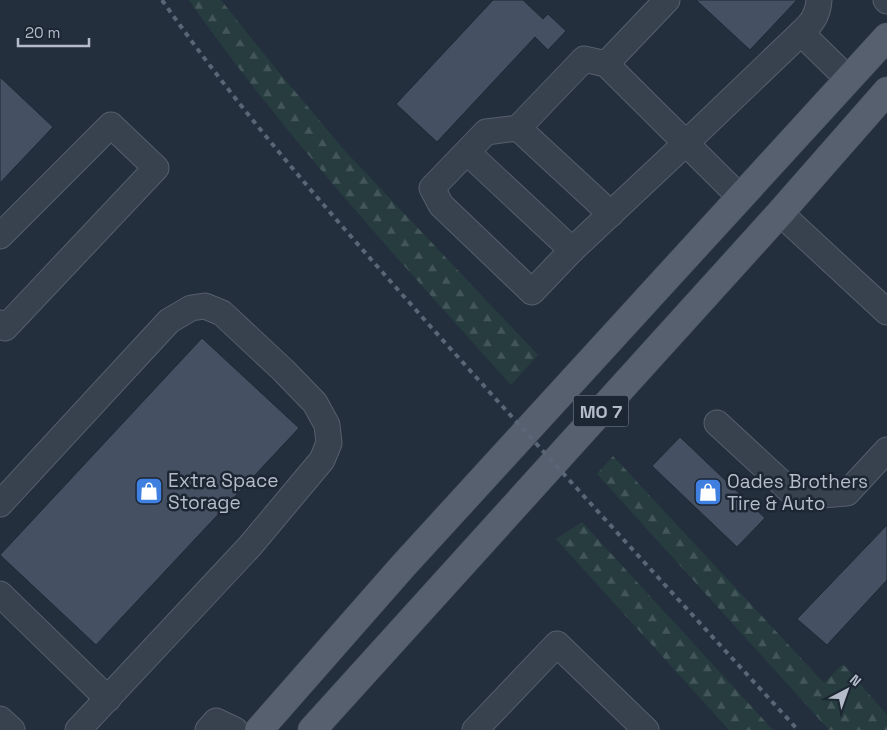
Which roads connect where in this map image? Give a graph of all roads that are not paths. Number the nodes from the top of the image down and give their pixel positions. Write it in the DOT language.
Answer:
graph roads {
  1 [pos="667,0"];
  2 [pos="819,0"];
  3 [pos="802,33"];
  4 [pos="887,37"];
  5 [pos="606,64"];
  6 [pos="848,79"];
  7 [pos="887,91"];
  8 [pos="518,128"];
  9 [pos="686,143"];
  10 [pos="467,152"];
  11 [pos="740,197"];
  12 [pos="780,213"];
  13 [pos="604,221"];
  14 [pos="0,236"];
  15 [pos="572,250"];
  16 [pos="533,310"];
  17 [pos="887,312"];
  18 [pos="2,328"];
  19 [pos="717,423"];
  20 [pos="887,450"];
  21 [pos="0,504"];
  22 [pos="0,594"];
  23 [pos="108,699"];
  24 [pos="0,719"];
  25 [pos="12,730"];
  26 [pos="78,730"];
  27 [pos="208,730"];
  28 [pos="235,730"];
  29 [pos="259,730"];
  30 [pos="312,730"];
  31 [pos="475,730"];
  32 [pos="646,730"];
  1 -- 5 [label="lane"];
  2 -- 3 [label="lane"];
  3 -- 6 [label="lane"];
  3 -- 9 [label="lane"];
  4 -- 6 [label="main road, MO 7"];
  5 -- 8 [label="lane"];
  5 -- 9 [label="lane"];
  6 -- 11 [label="main road, MO 7"];
  7 -- 12 [label="main road, MO 7"];
  8 -- 10 [label="lane"];
  8 -- 13 [label="lane"];
  9 -- 11 [label="lane"];
  9 -- 13 [label="lane"];
  10 -- 15 [label="lane"];
  10 -- 15 [label="lane"];
  11 -- 29 [label="main road, MO 7"];
  12 -- 17 [label="lane"];
  12 -- 30 [label="main road, MO 7"];
  13 -- 15 [label="lane"];
  13 -- 16 [label="lane"];
  14 -- 18 [label="lane"];
  19 -- 20 [label="lane"];
  21 -- 23 [label="lane"];
  22 -- 23 [label="lane"];
  23 -- 26 [label="lane"];
  24 -- 25 [label="lane"];
  27 -- 28 [label="lane"];
  31 -- 32 [label="lane"];
}
